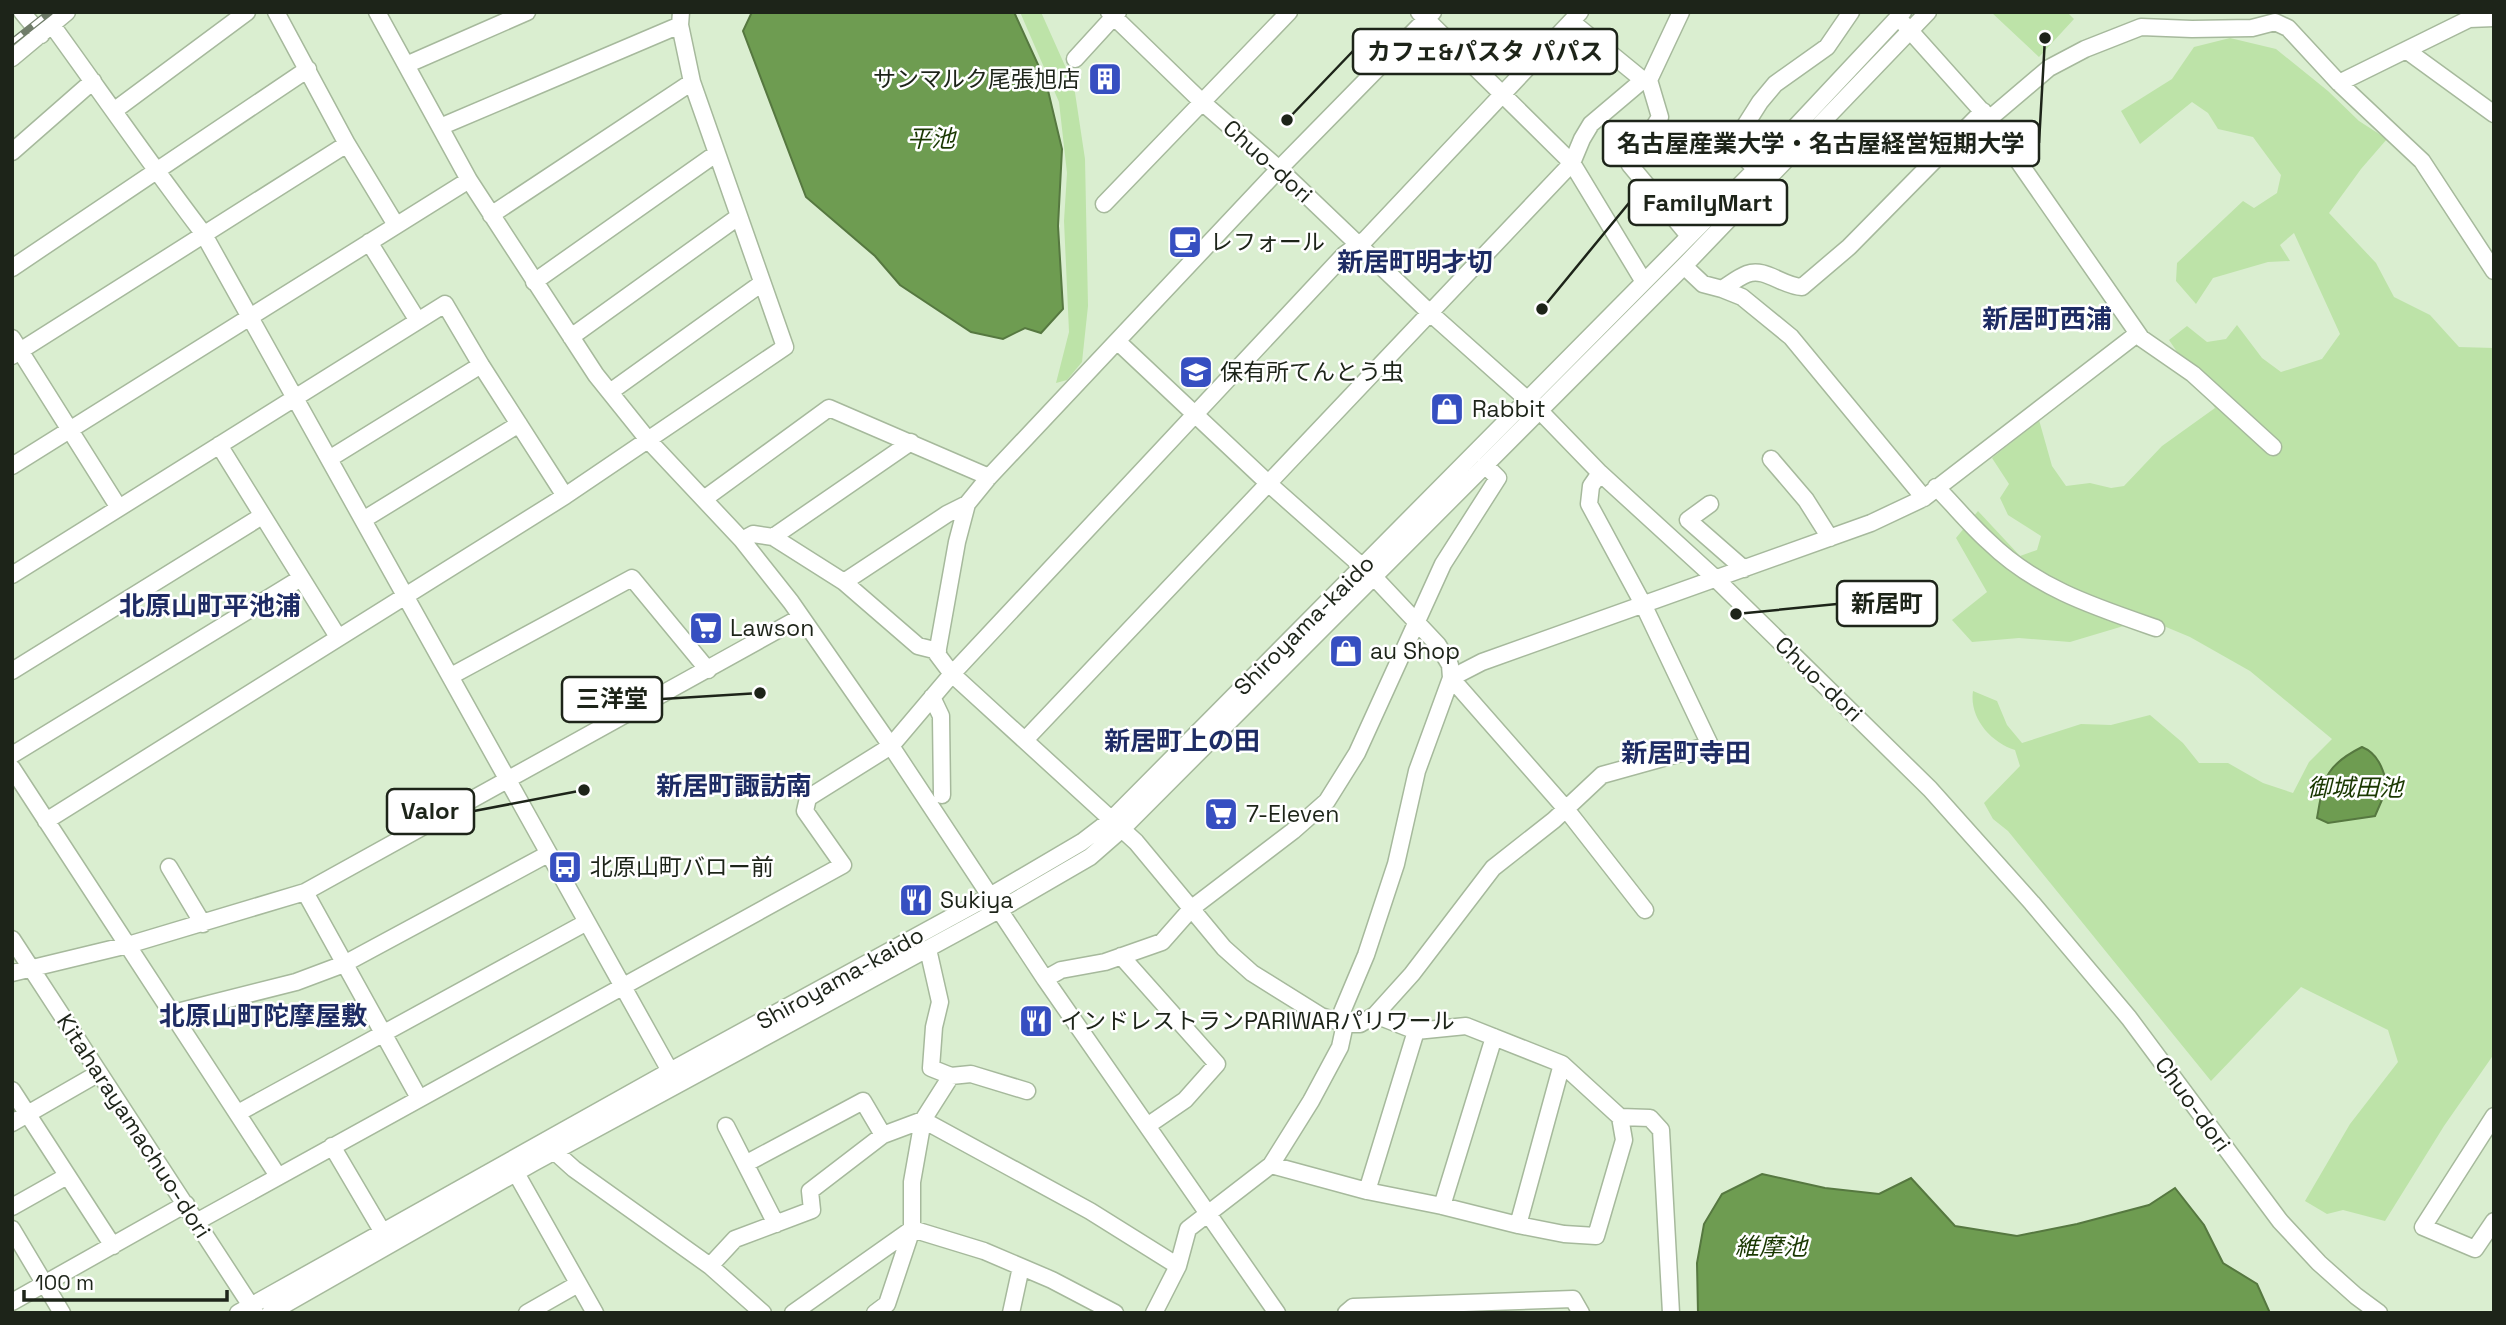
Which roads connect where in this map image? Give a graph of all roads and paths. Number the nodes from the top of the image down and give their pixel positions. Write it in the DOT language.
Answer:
graph roads {
  1 [pos="22,12"];
  2 [pos="67,12"];
  3 [pos="247,12"];
  4 [pos="276,12"];
  5 [pos="377,12"];
  6 [pos="527,12"];
  7 [pos="1289,12"];
  8 [pos="1681,12"];
  9 [pos="1851,12"];
  10 [pos="1928,12"];
  11 [pos="1113,14"];
  12 [pos="1897,14"];
  13 [pos="1426,15"];
  14 [pos="2467,16"];
  15 [pos="1576,17"];
  16 [pos="2494,18"];
  17 [pos="680,19"];
  18 [pos="46,30"];
  19 [pos="1912,32"];
  20 [pos="2406,50"];
  21 [pos="12,58"];
  22 [pos="1075,59"];
  23 [pos="406,65"];
  24 [pos="308,69"];
  25 [pos="1646,80"];
  26 [pos="93,81"];
  27 [pos="692,82"];
  28 [pos="2339,83"];
  29 [pos="1503,93"];
  30 [pos="1202,102"];
  31 [pos="115,110"];
  32 [pos="2494,114"];
  33 [pos="1986,115"];
  34 [pos="440,127"];
  35 [pos="347,144"];
  36 [pos="12,152"];
  37 [pos="718,153"];
  38 [pos="1572,163"];
  39 [pos="1279,169"];
  40 [pos="1756,169"];
  41 [pos="156,172"];
  42 [pos="469,180"];
  43 [pos="1104,204"];
  44 [pos="491,215"];
  45 [pos="738,216"];
  46 [pos="396,225"];
  47 [pos="203,233"];
  48 [pos="1689,236"];
  49 [pos="369,242"];
  50 [pos="1357,245"];
  51 [pos="1684,266"];
  52 [pos="12,268"];
  53 [pos="2494,271"];
  54 [pos="534,282"];
  55 [pos="1644,282"];
  56 [pos="762,283"];
  57 [pos="1722,289"];
  58 [pos="1429,312"];
  59 [pos="251,318"];
  60 [pos="418,321"];
  61 [pos="2137,334"];
  62 [pos="571,337"];
  63 [pos="1117,341"];
  64 [pos="15,348"];
  65 [pos="481,365"];
  66 [pos="610,392"];
  67 [pos="295,399"];
  68 [pos="1534,405"];
  69 [pos="1194,413"];
  70 [pos="519,424"];
  71 [pos="70,430"];
  72 [pos="649,441"];
  73 [pos="911,442"];
  74 [pos="219,445"];
  75 [pos="2273,447"];
  76 [pos="329,459"];
  77 [pos="1772,459"];
  78 [pos="1485,465"];
  79 [pos="12,466"];
  80 [pos="1600,473"];
  81 [pos="989,477"];
  82 [pos="1269,484"];
  83 [pos="1930,493"];
  84 [pos="565,496"];
  85 [pos="704,499"];
  86 [pos="967,504"];
  87 [pos="1710,504"];
  88 [pos="119,508"];
  89 [pos="262,516"];
  90 [pos="363,520"];
  91 [pos="773,537"];
  92 [pos="1830,538"];
  93 [pos="742,540"];
  94 [pos="1744,569"];
  95 [pos="1368,572"];
  96 [pos="12,575"];
  97 [pos="301,578"];
  98 [pos="1716,579"];
  99 [pos="844,582"];
  100 [pos="405,595"];
  101 [pos="1643,604"];
  102 [pos="801,617"];
  103 [pos="1417,625"];
  104 [pos="2156,628"];
  105 [pos="338,636"];
  106 [pos="938,651"];
  107 [pos="708,670"];
  108 [pos="12,671"];
  109 [pos="952,674"];
  110 [pos="451,676"];
  111 [pos="1451,678"];
  112 [pos="932,697"];
  113 [pos="1025,740"];
  114 [pos="891,746"];
  115 [pos="12,755"];
  116 [pos="12,768"];
  117 [pos="508,780"];
  118 [pos="942,795"];
  119 [pos="1566,809"];
  120 [pos="46,821"];
  121 [pos="1117,824"];
  122 [pos="548,854"];
  123 [pos="169,867"];
  124 [pos="306,892"];
  125 [pos="995,903"];
  126 [pos="1192,908"];
  127 [pos="1645,911"];
  128 [pos="587,922"];
  129 [pos="203,924"];
  130 [pos="12,939"];
  131 [pos="128,945"];
  132 [pos="928,949"];
  133 [pos="1121,956"];
  134 [pos="344,964"];
  135 [pos="31,968"];
  136 [pos="12,972"];
  137 [pos="1045,979"];
  138 [pos="621,986"];
  139 [pos="173,1013"];
  140 [pos="1376,1015"];
  141 [pos="1345,1024"];
  142 [pos="1416,1031"];
  143 [pos="384,1034"];
  144 [pos="1494,1037"];
  145 [pos="1562,1064"];
  146 [pos="670,1071"];
  147 [pos="99,1073"];
  148 [pos="951,1076"];
  149 [pos="12,1090"];
  150 [pos="1027,1091"];
  151 [pos="419,1098"];
  152 [pos="239,1113"];
  153 [pos="28,1114"];
  154 [pos="2494,1116"];
  155 [pos="1620,1117"];
  156 [pos="922,1120"];
  157 [pos="12,1123"];
  158 [pos="726,1126"];
  159 [pos="1147,1126"];
  160 [pos="883,1135"];
  161 [pos="331,1146"];
  162 [pos="554,1152"];
  163 [pos="747,1163"];
  164 [pos="1270,1165"];
  165 [pos="516,1173"];
  166 [pos="67,1175"];
  167 [pos="278,1176"];
  168 [pos="1367,1191"];
  169 [pos="186,1204"];
  170 [pos="1442,1206"];
  171 [pos="12,1207"];
  172 [pos="1207,1213"];
  173 [pos="198,1221"];
  174 [pos="2494,1221"];
  175 [pos="776,1224"];
  176 [pos="1518,1225"];
  177 [pos="12,1229"];
  178 [pos="912,1229"];
  179 [pos="382,1231"];
  180 [pos="113,1246"];
  181 [pos="710,1266"];
  182 [pos="1178,1266"];
  183 [pos="1021,1267"];
  184 [pos="578,1284"];
  185 [pos="45,1285"];
  186 [pos="12,1302"];
  187 [pos="248,1310"];
  188 [pos="62,1313"];
  189 [pos="270,1313"];
  190 [pos="527,1313"];
  191 [pos="594,1313"];
  192 [pos="763,1313"];
  193 [pos="793,1313"];
  194 [pos="875,1313"];
  195 [pos="1011,1313"];
  196 [pos="1115,1313"];
  197 [pos="1154,1313"];
  198 [pos="1277,1313"];
  199 [pos="1346,1313"];
  200 [pos="1581,1313"];
  201 [pos="1671,1313"];
  202 [pos="2379,1313"];
  1 -- 18 [label="street"];
  2 -- 18 [label="street"];
  3 -- 31 [label="street"];
  4 -- 24 [label="street"];
  5 -- 23 [label="street"];
  6 -- 23 [label="street"];
  7 -- 30 [label="street"];
  8 -- 25 [label="street"];
  9 -- 40 [label="street"];
  10 -- 19 [label="street, Shiroyama-kaido"];
  11 -- 22 [label="street"];
  11 -- 30 [label="street, Chuo-dori"];
  12 -- 19 [label="street"];
  12 -- 40 [label="street, Shiroyama-kaido"];
  13 -- 29 [label="street"];
  13 -- 39 [label="street"];
  14 -- 16 [label="street"];
  14 -- 20 [label="street"];
  15 -- 25 [label="street"];
  15 -- 29 [label="street"];
  17 -- 27 [label="street"];
  17 -- 34 [label="street"];
  18 -- 21 [label="street"];
  18 -- 26 [label="street"];
  19 -- 33 [label="street"];
  19 -- 51 [label="street, Shiroyama-kaido"];
  20 -- 28 [label="street"];
  20 -- 32 [label="street"];
  23 -- 34 [label="street"];
  24 -- 35 [label="street"];
  24 -- 41 [label="street"];
  25 -- 38 [label="street"];
  25 -- 48 [label="street"];
  26 -- 31 [label="street"];
  26 -- 36 [label="street"];
  27 -- 37 [label="street"];
  27 -- 44 [label="street"];
  28 -- 33 [label="street"];
  28 -- 53 [label="street"];
  29 -- 38 [label="street"];
  29 -- 50 [label="street"];
  30 -- 39 [label="street, Chuo-dori"];
  30 -- 43 [label="street"];
  31 -- 41 [label="street"];
  33 -- 57 [label="street"];
  33 -- 61 [label="street"];
  34 -- 42 [label="street"];
  35 -- 46 [label="street"];
  35 -- 47 [label="street"];
  37 -- 45 [label="street"];
  37 -- 54 [label="street"];
  38 -- 55 [label="street"];
  38 -- 58 [label="street"];
  39 -- 50 [label="street, Chuo-dori"];
  39 -- 63 [label="street"];
  40 -- 48 [label="street, Shiroyama-kaido"];
  41 -- 47 [label="street"];
  41 -- 52 [label="street"];
  42 -- 44 [label="street"];
  42 -- 46 [label="street"];
  44 -- 54 [label="street"];
  45 -- 56 [label="street"];
  45 -- 62 [label="street"];
  46 -- 49 [label="street"];
  47 -- 59 [label="street"];
  47 -- 64 [label="street"];
  48 -- 55 [label="street, Shiroyama-kaido"];
  49 -- 59 [label="street"];
  49 -- 60 [label="street"];
  50 -- 58 [label="street, Chuo-dori"];
  50 -- 69 [label="street"];
  51 -- 57 [label="street"];
  51 -- 68 [label="street, Shiroyama-kaido"];
  54 -- 62 [label="street"];
  55 -- 68 [label="street, Shiroyama-kaido"];
  56 -- 66 [label="street"];
  56 -- 72 [label="street"];
  57 -- 83 [label="street"];
  58 -- 68 [label="street, Chuo-dori"];
  58 -- 82 [label="street"];
  59 -- 67 [label="street"];
  59 -- 71 [label="street"];
  60 -- 65 [label="street"];
  60 -- 67 [label="street"];
  61 -- 75 [label="street"];
  61 -- 83 [label="street"];
  62 -- 66 [label="street"];
  63 -- 69 [label="street"];
  63 -- 81 [label="street"];
  64 -- 71 [label="street"];
  65 -- 70 [label="street"];
  65 -- 76 [label="street"];
  66 -- 72 [label="street"];
  67 -- 74 [label="street"];
  67 -- 76 [label="street"];
  68 -- 78 [label="street, Shiroyama-kaido"];
  68 -- 80 [label="street, Chuo-dori"];
  68 -- 95 [label="street, Shiroyama-kaido"];
  69 -- 82 [label="street"];
  69 -- 109 [label="street"];
  70 -- 84 [label="street"];
  70 -- 90 [label="street"];
  71 -- 79 [label="street"];
  71 -- 88 [label="street"];
  72 -- 84 [label="street"];
  72 -- 85 [label="street"];
  73 -- 81 [label="street"];
  73 -- 85 [label="street"];
  73 -- 91 [label="street"];
  74 -- 88 [label="street"];
  74 -- 89 [label="street"];
  76 -- 90 [label="street"];
  77 -- 92 [label="street"];
  78 -- 95 [label="street, Shiroyama-kaido"];
  78 -- 103 [label="street"];
  80 -- 98 [label="street, Chuo-dori"];
  80 -- 101 [label="street"];
  81 -- 86 [label="street"];
  82 -- 95 [label="street"];
  82 -- 113 [label="street"];
  83 -- 92 [label="street"];
  83 -- 104 [label="street"];
  84 -- 100 [label="street"];
  85 -- 93 [label="street"];
  86 -- 99 [label="street"];
  86 -- 106 [label="street"];
  87 -- 94 [label="street"];
  88 -- 96 [label="street"];
  89 -- 97 [label="street"];
  89 -- 108 [label="street"];
  90 -- 100 [label="street"];
  91 -- 93 [label="street"];
  91 -- 99 [label="street"];
  92 -- 94 [label="street"];
  93 -- 102 [label="street"];
  94 -- 98 [label="street"];
  95 -- 103 [label="street"];
  95 -- 121 [label="street, Shiroyama-kaido"];
  97 -- 105 [label="street"];
  97 -- 115 [label="street"];
  98 -- 101 [label="street"];
  98 -- 202 [label="street, Chuo-dori"];
  99 -- 106 [label="street"];
  100 -- 105 [label="street"];
  100 -- 110 [label="street"];
  101 -- 111 [label="street"];
  101 -- 119 [label="street"];
  102 -- 107 [label="street"];
  102 -- 114 [label="street"];
  103 -- 111 [label="street"];
  103 -- 126 [label="street"];
  105 -- 120 [label="street"];
  106 -- 109 [label="street"];
  107 -- 110 [label="street"];
  107 -- 117 [label="street"];
  109 -- 112 [label="street"];
  109 -- 113 [label="street"];
  110 -- 117 [label="street"];
  111 -- 119 [label="street"];
  111 -- 141 [label="street"];
  112 -- 114 [label="street"];
  112 -- 118 [label="street"];
  113 -- 121 [label="street"];
  114 -- 125 [label="street"];
  114 -- 138 [label="street"];
  116 -- 120 [label="street"];
  117 -- 122 [label="street"];
  117 -- 124 [label="street"];
  119 -- 127 [label="street"];
  119 -- 140 [label="street"];
  120 -- 131 [label="street"];
  121 -- 125 [label="street, Shiroyama-kaido"];
  121 -- 126 [label="street"];
  122 -- 128 [label="street"];
  122 -- 134 [label="street"];
  123 -- 129 [label="street"];
  124 -- 129 [label="street"];
  124 -- 134 [label="street"];
  125 -- 132 [label="street, Shiroyama-kaido"];
  125 -- 137 [label="street"];
  125 -- 146 [label="street, Shiroyama-kaido"];
  126 -- 133 [label="street"];
  126 -- 141 [label="street"];
  128 -- 138 [label="street"];
  128 -- 143 [label="street"];
  129 -- 131 [label="street"];
  130 -- 135 [label="street, Kitaharayamachuo-dori"];
  131 -- 135 [label="street"];
  131 -- 139 [label="street"];
  132 -- 148 [label="street"];
  132 -- 162 [label="street, Shiroyama-kaido"];
  133 -- 137 [label="street"];
  133 -- 159 [label="street"];
  134 -- 139 [label="street"];
  134 -- 143 [label="street"];
  135 -- 136 [label="street"];
  135 -- 147 [label="street, Kitaharayamachuo-dori"];
  137 -- 159 [label="street"];
  138 -- 146 [label="street"];
  138 -- 151 [label="street"];
  139 -- 152 [label="street"];
  140 -- 141 [label="street"];
  140 -- 142 [label="street"];
  141 -- 164 [label="street"];
  142 -- 144 [label="street"];
  142 -- 168 [label="street"];
  143 -- 151 [label="street"];
  143 -- 152 [label="street"];
  144 -- 145 [label="street"];
  144 -- 170 [label="street"];
  145 -- 155 [label="street"];
  145 -- 176 [label="street"];
  146 -- 179 [label="street, Shiroyama-kaido"];
  147 -- 153 [label="street"];
  147 -- 169 [label="street, Kitaharayamachuo-dori"];
  148 -- 150 [label="street"];
  148 -- 156 [label="street"];
  149 -- 153 [label="street"];
  151 -- 161 [label="street"];
  152 -- 167 [label="street"];
  153 -- 157 [label="street"];
  153 -- 166 [label="street"];
  154 -- 174 [label="street"];
  155 -- 176 [label="street"];
  155 -- 201 [label="street"];
  156 -- 160 [label="street"];
  156 -- 178 [label="street"];
  156 -- 182 [label="street"];
  158 -- 163 [label="street"];
  159 -- 172 [label="street"];
  160 -- 163 [label="street"];
  160 -- 175 [label="street"];
  161 -- 167 [label="street"];
  161 -- 179 [label="street"];
  162 -- 165 [label="street, Shiroyama-kaido"];
  162 -- 181 [label="street"];
  163 -- 175 [label="street"];
  164 -- 168 [label="street"];
  164 -- 172 [label="street"];
  165 -- 184 [label="street"];
  165 -- 189 [label="street, Shiroyama-kaido"];
  166 -- 171 [label="street"];
  166 -- 180 [label="street"];
  167 -- 173 [label="street"];
  168 -- 170 [label="street"];
  169 -- 173 [label="street, Kitaharayamachuo-dori"];
  169 -- 180 [label="street"];
  170 -- 176 [label="street"];
  172 -- 182 [label="street"];
  172 -- 198 [label="street"];
  173 -- 187 [label="street, Kitaharayamachuo-dori"];
  175 -- 181 [label="street"];
  177 -- 185 [label="street"];
  178 -- 183 [label="street"];
  178 -- 193 [label="street"];
  178 -- 194 [label="street"];
  179 -- 187 [label="street, Shiroyama-kaido"];
  180 -- 185 [label="street"];
  181 -- 192 [label="street"];
  182 -- 197 [label="street"];
  183 -- 195 [label="street"];
  183 -- 196 [label="street"];
  184 -- 190 [label="street"];
  184 -- 191 [label="street"];
  185 -- 186 [label="street"];
  185 -- 188 [label="street"];
  199 -- 200 [label="street"];
}
